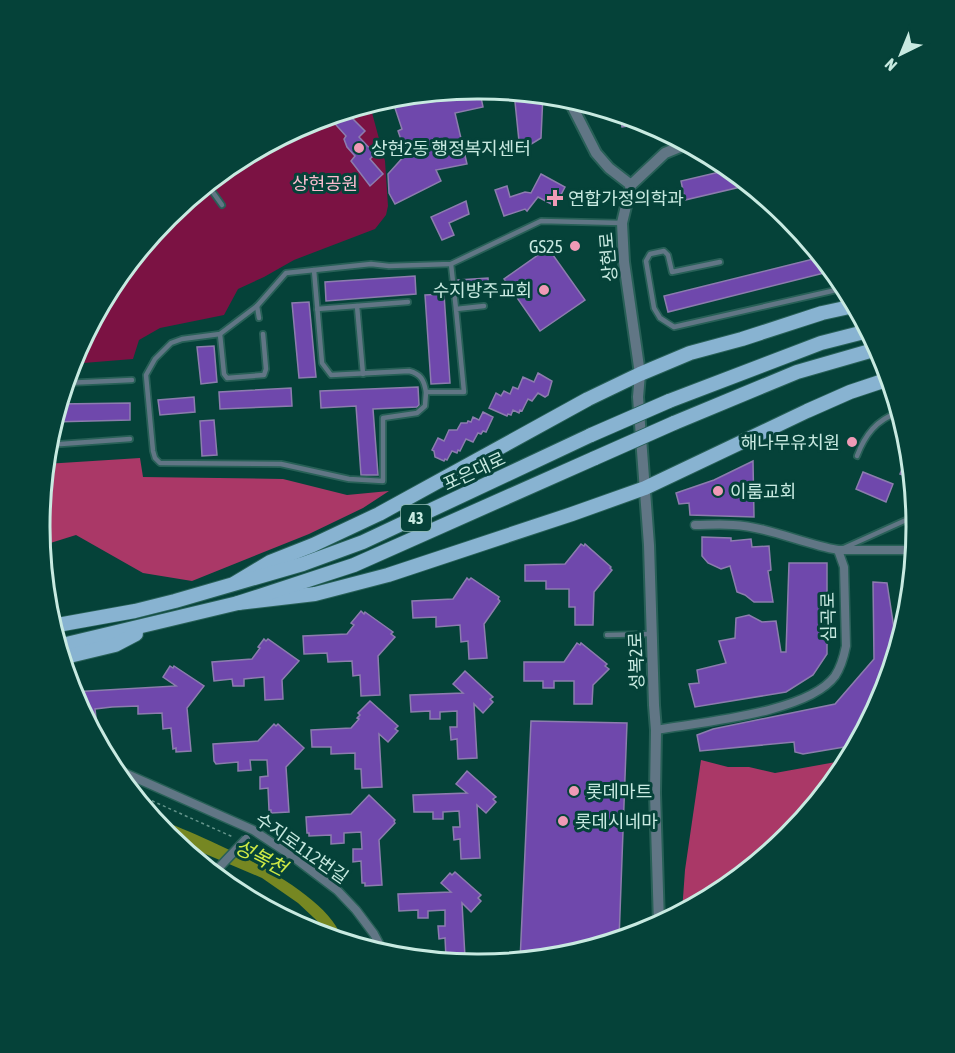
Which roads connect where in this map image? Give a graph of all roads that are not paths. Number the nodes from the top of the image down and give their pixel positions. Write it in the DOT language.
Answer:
graph roads {
  1 [pos="574,110"];
  2 [pos="677,148"];
  3 [pos="631,185"];
  4 [pos="212,191"];
  5 [pos="222,205"];
  6 [pos="622,223"];
  7 [pos="720,262"];
  8 [pos="451,264"];
  9 [pos="314,270"];
  10 [pos="672,272"];
  11 [pos="665,274"];
  12 [pos="834,291"];
  13 [pos="408,302"];
  14 [pos="396,303"];
  15 [pos="257,306"];
  16 [pos="357,306"];
  17 [pos="484,306"];
  18 [pos="845,308"];
  19 [pos="317,309"];
  20 [pos="456,309"];
  21 [pos="398,312"];
  22 [pos="259,318"];
  23 [pos="859,333"];
  24 [pos="220,334"];
  25 [pos="263,334"];
  26 [pos="868,352"];
  27 [pos="363,374"];
  28 [pos="640,374"];
  29 [pos="132,380"];
  30 [pos="880,382"];
  31 [pos="74,383"];
  32 [pos="426,392"];
  33 [pos="638,397"];
  34 [pos="891,415"];
  35 [pos="130,439"];
  36 [pos="58,443"];
  37 [pos="857,456"];
  38 [pos="645,488"];
  39 [pos="906,521"];
  40 [pos="695,525"];
  41 [pos="838,550"];
  42 [pos="905,550"];
  43 [pos="235,583"];
  44 [pos="238,603"];
  45 [pos="61,624"];
  46 [pos="152,625"];
  47 [pos="651,634"];
  48 [pos="607,635"];
  49 [pos="66,644"];
  50 [pos="70,656"];
  51 [pos="656,730"];
  52 [pos="130,775"];
  53 [pos="252,830"];
  54 [pos="221,869"];
  55 [pos="659,914"];
  56 [pos="379,943"];
  1 -- 3 [label="street"];
  2 -- 3 [label="street"];
  3 -- 6 [label="street, 상현로"];
  4 -- 5 [label="lane"];
  6 -- 8 [label="lane"];
  6 -- 28 [label="street, 상현로"];
  7 -- 10 [label="lane"];
  8 -- 9 [label="lane"];
  8 -- 20 [label="lane"];
  9 -- 15 [label="lane"];
  9 -- 19 [label="lane"];
  10 -- 11 [label="lane"];
  10 -- 12 [label="lane"];
  13 -- 14 [label="lane"];
  14 -- 16 [label="lane"];
  14 -- 21 [label="lane"];
  15 -- 22 [label="lane"];
  15 -- 24 [label="lane"];
  16 -- 19 [label="lane"];
  16 -- 27 [label="lane"];
  17 -- 20 [label="lane"];
  18 -- 28 [label="main road"];
  19 -- 27 [label="lane"];
  20 -- 32 [label="lane"];
  23 -- 43 [label="main road, 포은대로 / 43, bridge"];
  24 -- 25 [label="lane"];
  24 -- 32 [label="lane"];
  26 -- 44 [label="main road, 포은대로 / 43, bridge"];
  27 -- 32 [label="lane"];
  28 -- 33 [label="street, 상현로"];
  28 -- 43 [label="main road"];
  29 -- 31 [label="lane"];
  30 -- 38 [label="main road"];
  33 -- 38 [label="street, 성복2로"];
  34 -- 37 [label="lane"];
  35 -- 36 [label="lane"];
  38 -- 44 [label="main road"];
  38 -- 47 [label="street, 성복2로"];
  39 -- 41 [label="lane"];
  40 -- 41 [label="street"];
  41 -- 42 [label="street"];
  41 -- 51 [label="street, 심곡로"];
  43 -- 45 [label="main road, 포은대로 / 43"];
  44 -- 46 [label="main road, 포은대로 / 43"];
  46 -- 49 [label="main road, 포은대로 / 43"];
  46 -- 50 [label="main road"];
  47 -- 48 [label="lane"];
  47 -- 51 [label="street, 성복2로"];
  51 -- 55 [label="street, 성복2로"];
  52 -- 53 [label="street, 수지로112번길"];
  53 -- 54 [label="street, bridge"];
  53 -- 56 [label="street, 수지로112번길"];
}
